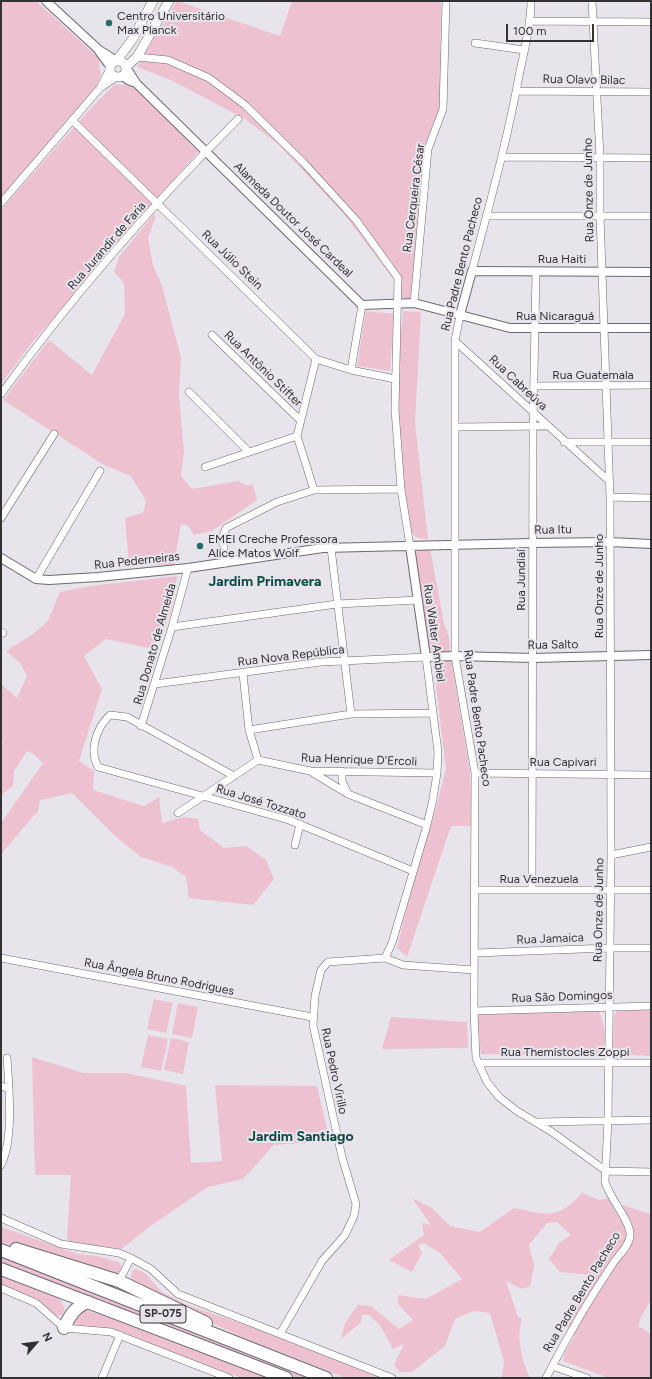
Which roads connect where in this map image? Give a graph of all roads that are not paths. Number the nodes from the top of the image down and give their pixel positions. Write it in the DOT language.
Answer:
graph roads {
  1 [pos="46,1"];
  2 [pos="153,1"];
  3 [pos="168,1"];
  4 [pos="446,1"];
  5 [pos="531,1"];
  6 [pos="592,1"];
  7 [pos="531,21"];
  8 [pos="594,21"];
  9 [pos="651,22"];
  10 [pos="475,43"];
  11 [pos="524,50"];
  12 [pos="137,57"];
  13 [pos="113,64"];
  14 [pos="123,72"];
  15 [pos="100,88"];
  16 [pos="517,91"];
  17 [pos="597,91"];
  18 [pos="651,92"];
  19 [pos="238,119"];
  20 [pos="72,120"];
  21 [pos="206,151"];
  22 [pos="502,157"];
  23 [pos="600,157"];
  24 [pos="651,158"];
  25 [pos="1,203"];
  26 [pos="158,204"];
  27 [pos="600,215"];
  28 [pos="486,216"];
  29 [pos="651,216"];
  30 [pos="472,271"];
  31 [pos="536,271"];
  32 [pos="602,271"];
  33 [pos="651,272"];
  34 [pos="414,303"];
  35 [pos="398,304"];
  36 [pos="362,305"];
  37 [pos="460,315"];
  38 [pos="604,328"];
  39 [pos="651,328"];
  40 [pos="535,330"];
  41 [pos="212,335"];
  42 [pos="455,341"];
  43 [pos="316,359"];
  44 [pos="351,370"];
  45 [pos="395,379"];
  46 [pos="534,386"];
  47 [pos="605,386"];
  48 [pos="651,386"];
  49 [pos="190,392"];
  50 [pos="1,394"];
  51 [pos="533,411"];
  52 [pos="300,420"];
  53 [pos="533,425"];
  54 [pos="547,426"];
  55 [pos="456,427"];
  56 [pos="54,434"];
  57 [pos="297,436"];
  58 [pos="564,442"];
  59 [pos="608,442"];
  60 [pos="651,442"];
  61 [pos="249,452"];
  62 [pos="205,467"];
  63 [pos="100,471"];
  64 [pos="609,481"];
  65 [pos="401,489"];
  66 [pos="314,490"];
  67 [pos="610,497"];
  68 [pos="651,498"];
  69 [pos="1,518"];
  70 [pos="610,542"];
  71 [pos="532,543"];
  72 [pos="454,544"];
  73 [pos="651,544"];
  74 [pos="410,546"];
  75 [pos="331,548"];
  76 [pos="1,558"];
  77 [pos="225,562"];
  78 [pos="188,568"];
  79 [pos="36,579"];
  80 [pos="418,600"];
  81 [pos="337,604"];
  82 [pos="172,627"];
  83 [pos="455,656"];
  84 [pos="610,656"];
  85 [pos="651,656"];
  86 [pos="426,657"];
  87 [pos="533,658"];
  88 [pos="344,661"];
  89 [pos="243,674"];
  90 [pos="154,684"];
  91 [pos="433,713"];
  92 [pos="351,714"];
  93 [pos="141,726"];
  94 [pos="249,730"];
  95 [pos="258,760"];
  96 [pos="310,771"];
  97 [pos="342,772"];
  98 [pos="437,773"];
  99 [pos="475,773"];
  100 [pos="532,773"];
  101 [pos="610,774"];
  102 [pos="651,774"];
  103 [pos="234,776"];
  104 [pos="348,794"];
  105 [pos="202,797"];
  106 [pos="178,813"];
  107 [pos="300,824"];
  108 [pos="427,825"];
  109 [pos="294,845"];
  110 [pos="651,847"];
  111 [pos="611,855"];
  112 [pos="413,871"];
  113 [pos="609,889"];
  114 [pos="475,890"];
  115 [pos="532,890"];
  116 [pos="651,890"];
  117 [pos="609,948"];
  118 [pos="651,948"];
  119 [pos="475,953"];
  120 [pos="1,958"];
  121 [pos="385,958"];
  122 [pos="474,970"];
  123 [pos="609,1006"];
  124 [pos="651,1006"];
  125 [pos="474,1011"];
  126 [pos="312,1017"];
  127 [pos="7,1058"];
  128 [pos="609,1062"];
  129 [pos="478,1063"];
  130 [pos="651,1063"];
  131 [pos="1,1086"];
  132 [pos="9,1089"];
  133 [pos="608,1120"];
  134 [pos="651,1120"];
  135 [pos="538,1122"];
  136 [pos="4,1139"];
  137 [pos="1,1165"];
  138 [pos="606,1171"];
  139 [pos="651,1172"];
  140 [pos="1,1218"];
  141 [pos="1,1245"];
  142 [pos="1,1250"];
  143 [pos="131,1258"];
  144 [pos="1,1269"];
  145 [pos="119,1281"];
  146 [pos="1,1288"];
  147 [pos="60,1292"];
  148 [pos="88,1302"];
  149 [pos="62,1327"];
  150 [pos="280,1334"];
  151 [pos="120,1335"];
  152 [pos="258,1351"];
  153 [pos="552,1366"];
  154 [pos="102,1378"];
  155 [pos="229,1378"];
  156 [pos="286,1378"];
  157 [pos="326,1378"];
  158 [pos="392,1378"];
  159 [pos="546,1378"];
  160 [pos="587,1378"];
  1 -- 13 [label="street"];
  2 -- 13 [label="main road"];
  3 -- 12 [label="main road"];
  4 -- 34 [label="street, Rua Cerqueira César"];
  5 -- 7 [label="street, Rua Padre Bento Pacheco"];
  6 -- 8 [label="street, Rua Onze de Junho"];
  7 -- 8 [label="street"];
  7 -- 11 [label="street, Rua Padre Bento Pacheco"];
  8 -- 9 [label="street"];
  8 -- 17 [label="street, Rua Onze de Junho"];
  10 -- 11 [label="street"];
  11 -- 16 [label="street, Rua Padre Bento Pacheco"];
  12 -- 14 [label="main road"];
  12 -- 35 [label="street, Rua Walter Ambiel"];
  13 -- 14 [label="main road"];
  13 -- 14 [label="main road"];
  13 -- 15 [label="street"];
  14 -- 15 [label="street"];
  14 -- 21 [label="street, Alameda Doutor José Cardeal"];
  15 -- 20 [label="street"];
  16 -- 17 [label="street, Rua Olavo Bilac"];
  16 -- 22 [label="street, Rua Padre Bento Pacheco"];
  17 -- 18 [label="street, Rua Olavo Bilac"];
  17 -- 23 [label="street, Rua Onze de Junho"];
  19 -- 21 [label="street, Rua Jurandir de Faria"];
  20 -- 25 [label="street"];
  20 -- 26 [label="street, Rua Júlio Stein"];
  21 -- 26 [label="street, Rua Jurandir de Faria"];
  21 -- 36 [label="street, Alameda Doutor José Cardeal"];
  22 -- 23 [label="street"];
  22 -- 28 [label="street, Rua Padre Bento Pacheco"];
  23 -- 24 [label="street"];
  23 -- 27 [label="street, Rua Onze de Junho"];
  26 -- 43 [label="street, Rua Júlio Stein"];
  26 -- 50 [label="street, Rua Jurandir de Faria"];
  27 -- 28 [label="street"];
  27 -- 29 [label="street"];
  27 -- 32 [label="street, Rua Onze de Junho"];
  28 -- 30 [label="street, Rua Padre Bento Pacheco"];
  30 -- 31 [label="street, Rua Haiti"];
  30 -- 37 [label="street, Rua Padre Bento Pacheco"];
  31 -- 32 [label="street, Rua Haiti"];
  31 -- 40 [label="street, Rua Jundiaí"];
  32 -- 33 [label="street, Rua Haiti"];
  32 -- 38 [label="street, Rua Onze de Junho"];
  34 -- 35 [label="street"];
  34 -- 37 [label="street"];
  35 -- 36 [label="street"];
  35 -- 45 [label="street, Rua Walter Ambiel"];
  36 -- 44 [label="street"];
  37 -- 40 [label="street, Rua Nicaraguá"];
  37 -- 42 [label="street, Rua Padre Bento Pacheco"];
  38 -- 39 [label="street, Rua Nicaraguá"];
  38 -- 40 [label="street, Rua Nicaraguá"];
  38 -- 47 [label="street, Rua Onze de Junho"];
  40 -- 46 [label="street, Rua Jundiaí"];
  41 -- 52 [label="street, Rua Antônio Stifter"];
  42 -- 51 [label="street, Rua Cabreúva"];
  42 -- 55 [label="street, Rua Padre Bento Pacheco"];
  43 -- 44 [label="street, Rua Júlio Stein"];
  43 -- 52 [label="street"];
  44 -- 45 [label="street, Rua Júlio Stein"];
  45 -- 65 [label="street, Rua Walter Ambiel"];
  46 -- 47 [label="street, Rua Guatemala"];
  46 -- 51 [label="street, Rua Jundiaí"];
  47 -- 48 [label="street, Rua Guatemala"];
  47 -- 59 [label="street, Rua Onze de Junho"];
  49 -- 61 [label="street"];
  51 -- 53 [label="street, Rua Jundiaí"];
  51 -- 54 [label="street, Rua Cabreúva"];
  52 -- 57 [label="street"];
  53 -- 54 [label="street"];
  53 -- 55 [label="street"];
  53 -- 71 [label="street, Rua Jundiaí"];
  54 -- 58 [label="street, Rua Cabreúva"];
  55 -- 72 [label="street, Rua Padre Bento Pacheco"];
  56 -- 69 [label="street"];
  57 -- 61 [label="street"];
  57 -- 66 [label="street"];
  58 -- 59 [label="street"];
  58 -- 64 [label="street, Rua Cabreúva"];
  59 -- 60 [label="street"];
  59 -- 64 [label="street, Rua Onze de Junho"];
  61 -- 62 [label="street"];
  63 -- 79 [label="street"];
  64 -- 67 [label="street, Rua Onze de Junho"];
  65 -- 66 [label="street"];
  65 -- 74 [label="street, Rua Walter Ambiel"];
  66 -- 77 [label="street"];
  67 -- 68 [label="street"];
  67 -- 70 [label="street, Rua Onze de Junho"];
  70 -- 71 [label="street, Rua Itu"];
  70 -- 73 [label="street, Rua Itu"];
  70 -- 84 [label="street, Rua Onze de Junho"];
  71 -- 72 [label="street, Rua Itu"];
  71 -- 87 [label="street, Rua Jundiaí"];
  72 -- 74 [label="street, Rua Pederneiras"];
  72 -- 83 [label="street, Rua Padre Bento Pacheco"];
  74 -- 75 [label="street, Rua Pederneiras"];
  74 -- 80 [label="street, Rua Walter Ambiel"];
  75 -- 77 [label="street, Rua Pederneiras"];
  75 -- 81 [label="street"];
  76 -- 79 [label="street"];
  77 -- 78 [label="street, Rua Pederneiras"];
  78 -- 79 [label="street, Rua Pederneiras"];
  78 -- 82 [label="street, Rua Donato de Almeida"];
  80 -- 81 [label="street"];
  80 -- 86 [label="street, Rua Walter Ambiel"];
  81 -- 82 [label="street"];
  81 -- 88 [label="street"];
  82 -- 90 [label="street, Rua Donato de Almeida"];
  83 -- 86 [label="street, Rua Nova República"];
  83 -- 87 [label="street, Rua Salto"];
  83 -- 99 [label="street, Rua Padre Bento Pacheco"];
  84 -- 85 [label="street, Rua Salto"];
  84 -- 87 [label="street, Rua Salto"];
  84 -- 101 [label="street, Rua Onze de Junho"];
  86 -- 88 [label="street, Rua Nova República"];
  86 -- 91 [label="street, Rua Walter Ambiel"];
  87 -- 100 [label="street, Rua Jundiaí"];
  88 -- 89 [label="street, Rua Nova República"];
  88 -- 92 [label="street"];
  89 -- 90 [label="street, Rua Nova República"];
  89 -- 94 [label="street"];
  90 -- 93 [label="street, Rua Donato de Almeida"];
  91 -- 92 [label="street"];
  91 -- 98 [label="street, Rua Walter Ambiel"];
  92 -- 94 [label="street"];
  93 -- 103 [label="street"];
  93 -- 105 [label="street, Rua José Tozzato"];
  94 -- 95 [label="street"];
  95 -- 96 [label="street, Rua Henrique D'Ercoli"];
  95 -- 103 [label="street"];
  96 -- 97 [label="street, Rua Henrique D'Ercoli"];
  96 -- 104 [label="street"];
  97 -- 98 [label="street, Rua Henrique D'Ercoli"];
  97 -- 104 [label="street"];
  98 -- 108 [label="street, Rua Walter Ambiel"];
  99 -- 100 [label="street, Rua Capivari"];
  99 -- 114 [label="street, Rua Padre Bento Pacheco"];
  100 -- 101 [label="street, Rua Capivari"];
  100 -- 115 [label="street, Rua Jundiaí"];
  101 -- 102 [label="street, Rua Capivari"];
  101 -- 111 [label="street, Rua Onze de Junho"];
  103 -- 105 [label="street"];
  104 -- 108 [label="street"];
  105 -- 106 [label="street"];
  105 -- 107 [label="street, Rua José Tozzato"];
  107 -- 109 [label="street"];
  107 -- 112 [label="street, Rua José Tozzato"];
  108 -- 112 [label="street, Rua Walter Ambiel"];
  110 -- 111 [label="street"];
  111 -- 113 [label="street, Rua Onze de Junho"];
  112 -- 121 [label="street, Rua Walter Ambiel"];
  113 -- 115 [label="street, Rua Venezuela"];
  113 -- 116 [label="street, Rua Venezuela"];
  113 -- 117 [label="street, Rua Onze de Junho"];
  114 -- 115 [label="street, Rua Venezuela"];
  114 -- 119 [label="street, Rua Padre Bento Pacheco"];
  117 -- 118 [label="street, Rua Jamaica"];
  117 -- 119 [label="street, Rua Jamaica"];
  117 -- 123 [label="street, Rua Onze de Junho"];
  119 -- 122 [label="street, Rua Padre Bento Pacheco"];
  120 -- 126 [label="street, Rua Ângela Bruno Rodrigues"];
  121 -- 122 [label="street, Rua Pedro Virillo"];
  121 -- 126 [label="street, Rua Pedro Virillo"];
  122 -- 125 [label="street, Rua Padre Bento Pacheco"];
  123 -- 124 [label="street, Rua São Domingos"];
  123 -- 125 [label="street, Rua São Domingos"];
  123 -- 128 [label="street, Rua Onze de Junho"];
  125 -- 129 [label="street, Rua Padre Bento Pacheco"];
  126 -- 150 [label="street, Rua Pedro Virillo"];
  127 -- 132 [label="street"];
  128 -- 129 [label="street, Rua Themístocles Zoppi"];
  128 -- 130 [label="street, Rua Themístocles Zoppi"];
  128 -- 133 [label="street, Rua Onze de Junho"];
  129 -- 135 [label="street, Rua Padre Bento Pacheco"];
  131 -- 132 [label="street"];
  132 -- 136 [label="street"];
  133 -- 134 [label="street"];
  133 -- 135 [label="street"];
  133 -- 138 [label="street, Rua Onze de Junho"];
  135 -- 138 [label="street, Rua Padre Bento Pacheco"];
  136 -- 137 [label="street"];
  138 -- 139 [label="street"];
  138 -- 153 [label="street, Rua Padre Bento Pacheco"];
  140 -- 143 [label="street"];
  141 -- 145 [label="highway"];
  142 -- 152 [label="highway, SP-075"];
  143 -- 145 [label="street"];
  143 -- 150 [label="street"];
  144 -- 147 [label="highway, SP-075"];
  145 -- 152 [label="highway"];
  146 -- 149 [label="street"];
  147 -- 148 [label="highway, SP-075"];
  147 -- 149 [label="highway"];
  148 -- 149 [label="highway"];
  148 -- 156 [label="highway, SP-075"];
  149 -- 151 [label="street"];
  150 -- 158 [label="street"];
  151 -- 154 [label="street"];
  151 -- 155 [label="street"];
  152 -- 157 [label="highway, SP-075"];
  153 -- 159 [label="street, Rua Padre Bento Pacheco"];
  153 -- 160 [label="street"];
}
